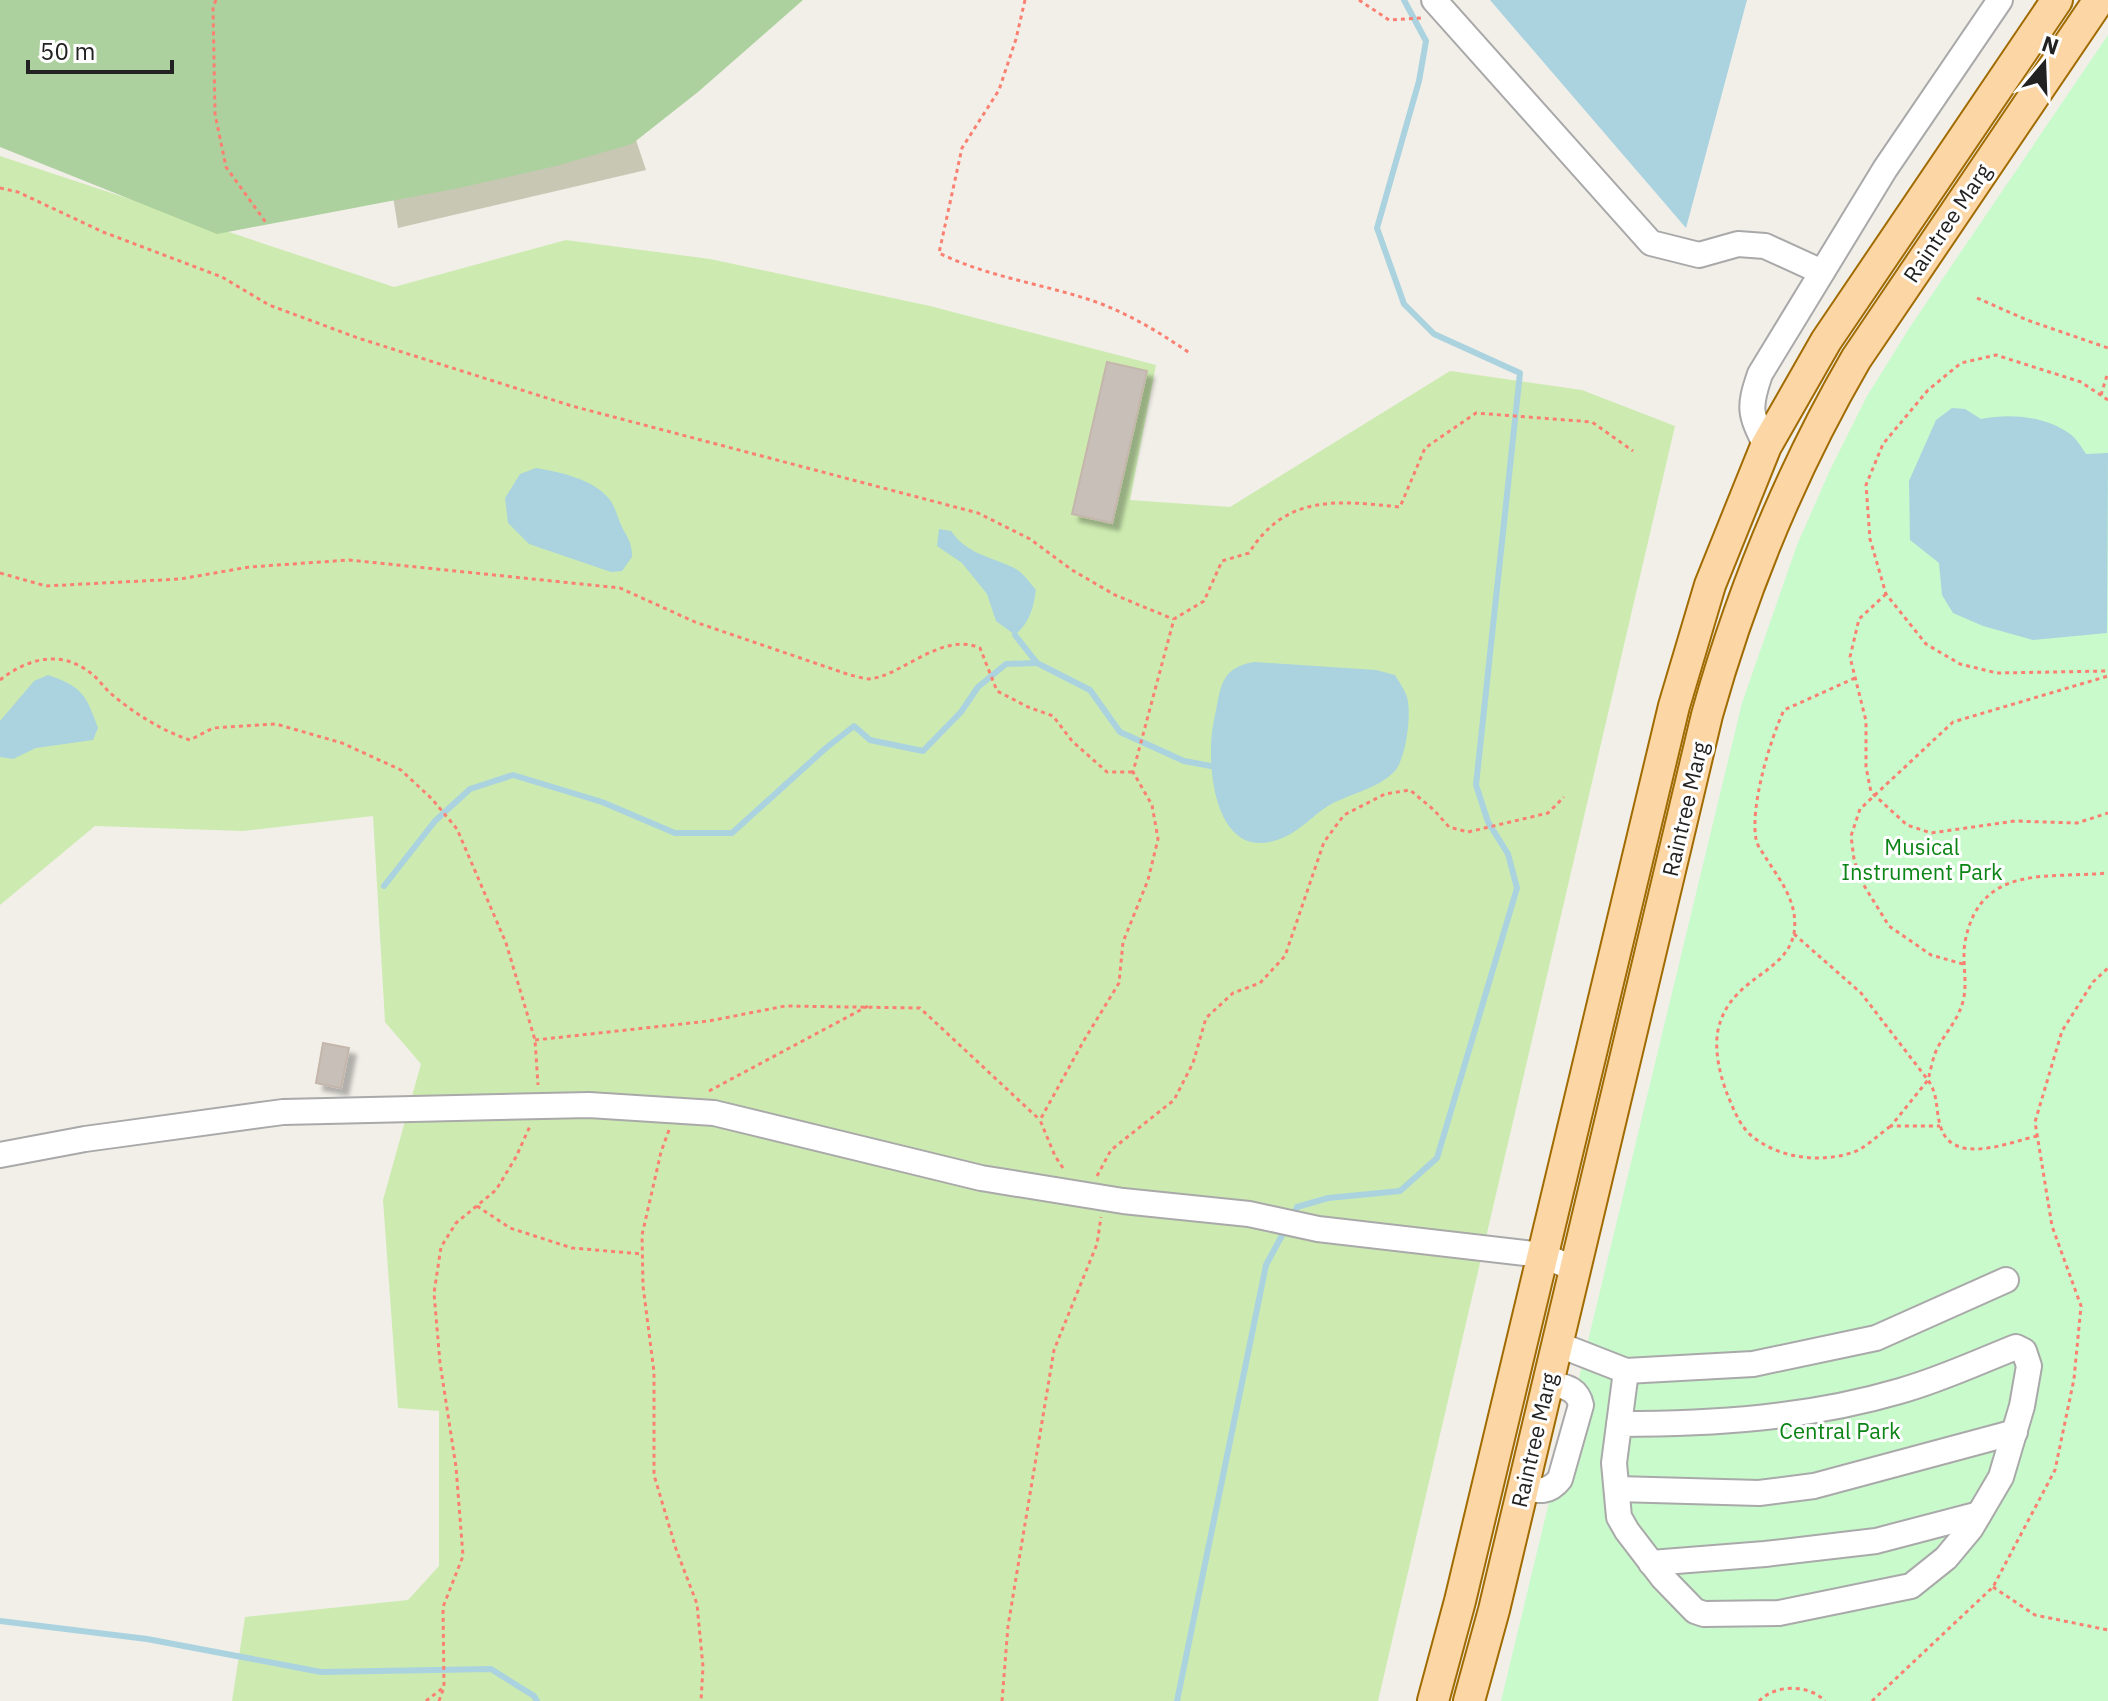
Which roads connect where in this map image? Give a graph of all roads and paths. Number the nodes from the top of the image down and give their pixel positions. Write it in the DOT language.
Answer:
graph roads {
  1 [pos="216,0"];
  2 [pos="1025,0"];
  3 [pos="1359,0"];
  4 [pos="2000,0"];
  5 [pos="2057,0"];
  6 [pos="2099,0"];
  7 [pos="1441,9"];
  8 [pos="0,188"];
  9 [pos="267,224"];
  10 [pos="1822,272"];
  11 [pos="1977,298"];
  12 [pos="2108,348"];
  13 [pos="1191,354"];
  14 [pos="2108,372"];
  15 [pos="2101,395"];
  16 [pos="2108,400"];
  17 [pos="1766,446"];
  18 [pos="1633,451"];
  19 [pos="0,573"];
  20 [pos="1886,594"];
  21 [pos="1174,619"];
  22 [pos="2108,674"];
  23 [pos="1855,678"];
  24 [pos="0,680"];
  25 [pos="1133,772"];
  26 [pos="1875,795"];
  27 [pos="1564,797"];
  28 [pos="2108,813"];
  29 [pos="2108,873"];
  30 [pos="1794,934"];
  31 [pos="1963,964"];
  32 [pos="2108,968"];
  33 [pos="868,1006"];
  34 [pos="535,1040"];
  35 [pos="1928,1080"];
  36 [pos="539,1106"];
  37 [pos="676,1110"];
  38 [pos="1040,1120"];
  39 [pos="1891,1126"];
  40 [pos="1940,1126"];
  41 [pos="2037,1136"];
  42 [pos="0,1155"];
  43 [pos="1079,1194"];
  44 [pos="1104,1198"];
  45 [pos="477,1206"];
  46 [pos="643,1254"];
  47 [pos="1542,1255"];
  48 [pos="1575,1269"];
  49 [pos="2006,1280"];
  50 [pos="1557,1344"];
  51 [pos="1626,1371"];
  52 [pos="1619,1424"];
  53 [pos="2015,1432"];
  54 [pos="1617,1489"];
  55 [pos="1979,1514"];
  56 [pos="1651,1563"];
  57 [pos="1993,1587"];
  58 [pos="2108,1630"];
  59 [pos="444,1687"];
  60 [pos="426,1701"];
  61 [pos="439,1701"];
  62 [pos="701,1701"];
  63 [pos="1002,1701"];
  64 [pos="1433,1701"];
  65 [pos="1469,1701"];
  66 [pos="1759,1701"];
  67 [pos="1825,1701"];
  68 [pos="1872,1701"];
  1 -- 9 [label="path"];
  2 -- 13 [label="path"];
  3 -- 7 [label="path"];
  4 -- 10 [label="street"];
  5 -- 17 [label="main road, Raintree Marg"];
  6 -- 48 [label="main road, Raintree Marg"];
  7 -- 10 [label="street"];
  8 -- 21 [label="path"];
  10 -- 17 [label="street"];
  11 -- 12 [label="path"];
  14 -- 15 [label="path"];
  15 -- 16 [label="path"];
  15 -- 20 [label="path"];
  17 -- 47 [label="main road, Raintree Marg"];
  18 -- 21 [label="path"];
  19 -- 25 [label="path"];
  20 -- 22 [label="path"];
  20 -- 23 [label="path"];
  21 -- 25 [label="path"];
  22 -- 26 [label="path"];
  23 -- 26 [label="path"];
  23 -- 30 [label="path"];
  24 -- 34 [label="path"];
  25 -- 38 [label="path"];
  26 -- 28 [label="path"];
  26 -- 31 [label="path"];
  27 -- 43 [label="path"];
  29 -- 31 [label="path"];
  30 -- 35 [label="path"];
  30 -- 39 [label="path"];
  31 -- 35 [label="path"];
  32 -- 41 [label="path"];
  33 -- 34 [label="path"];
  33 -- 37 [label="path"];
  33 -- 38 [label="path"];
  34 -- 36 [label="path"];
  35 -- 39 [label="path"];
  35 -- 40 [label="path"];
  36 -- 37 [label="street"];
  36 -- 42 [label="street"];
  36 -- 45 [label="path"];
  37 -- 43 [label="street"];
  37 -- 46 [label="path"];
  38 -- 43 [label="path"];
  39 -- 40 [label="path"];
  40 -- 41 [label="path"];
  41 -- 57 [label="path"];
  43 -- 44 [label="street"];
  44 -- 47 [label="street"];
  44 -- 63 [label="path"];
  45 -- 46 [label="path"];
  45 -- 59 [label="path"];
  46 -- 62 [label="path"];
  47 -- 48 [label="street"];
  47 -- 64 [label="main road, Raintree Marg"];
  48 -- 50 [label="main road, Raintree Marg"];
  49 -- 51 [label="street"];
  50 -- 51 [label="street"];
  50 -- 65 [label="main road, Raintree Marg"];
  51 -- 52 [label="street"];
  52 -- 53 [label="street"];
  52 -- 54 [label="street"];
  53 -- 54 [label="street"];
  53 -- 55 [label="street"];
  54 -- 56 [label="street"];
  55 -- 56 [label="street"];
  55 -- 56 [label="street"];
  57 -- 58 [label="path"];
  57 -- 68 [label="path"];
  59 -- 60 [label="path"];
  59 -- 61 [label="path"];
  66 -- 67 [label="path"];
}
